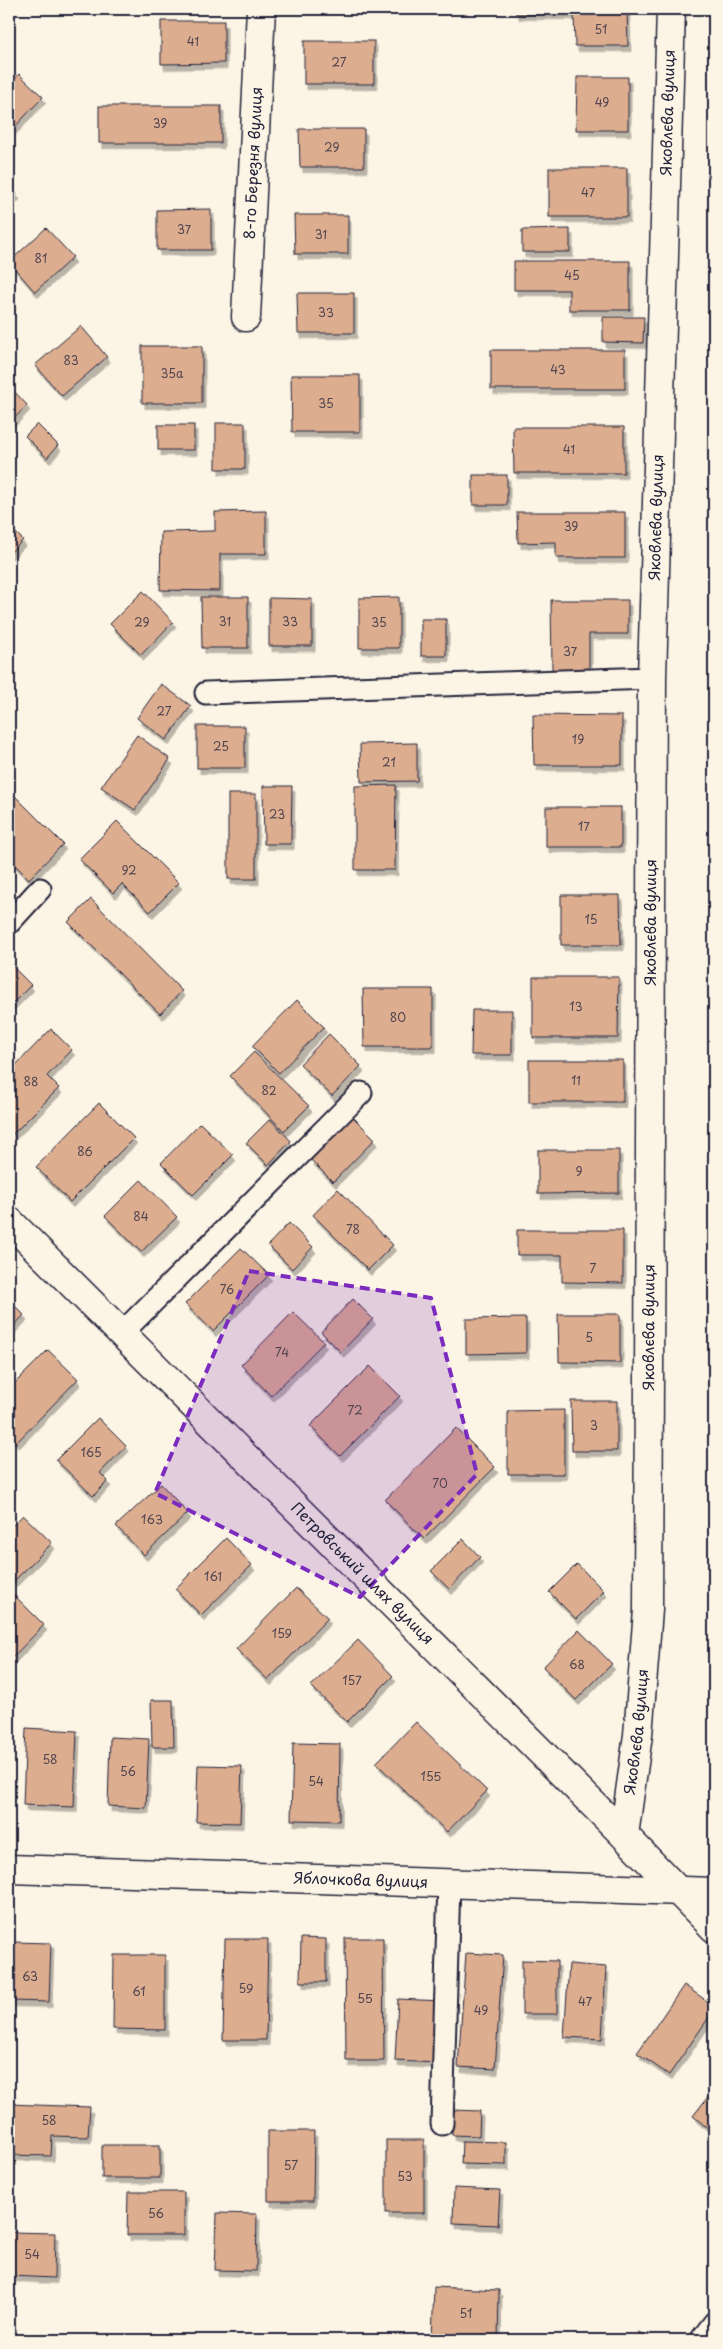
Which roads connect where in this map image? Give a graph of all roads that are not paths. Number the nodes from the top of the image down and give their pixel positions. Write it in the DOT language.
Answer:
graph roads {
  1 [pos="261,9"];
  2 [pos="671,9"];
  3 [pos="246,317"];
  4 [pos="652,678"];
  5 [pos="206,693"];
  6 [pos="40,889"];
  7 [pos="9,923"];
  8 [pos="361,1093"];
  9 [pos="9,1221"];
  10 [pos="120,1335"];
  11 [pos="624,1835"];
  12 [pos="9,1869"];
  13 [pos="449,1882"];
  14 [pos="679,1891"];
  15 [pos="714,1892"];
  16 [pos="714,1928"];
  17 [pos="442,2124"];
  18 [pos="714,2323"];
  19 [pos="701,2340"];
  1 -- 3 [label="street, 8-го Березня вулиця"];
  2 -- 4 [label="street, Яковлєва вулиця"];
  4 -- 5 [label="lane"];
  4 -- 11 [label="street, Яковлєва вулиця"];
  6 -- 7 [label="lane"];
  8 -- 10 [label="lane"];
  9 -- 10 [label="street, Петровський шлях вулиця"];
  10 -- 11 [label="street, Петровський шлях вулиця"];
  11 -- 14 [label="street, Петровський шлях вулиця"];
  12 -- 13 [label="street, Яблочкова вулиця"];
  13 -- 14 [label="street, Яблочкова вулиця"];
  13 -- 17 [label="lane"];
  14 -- 15 [label="street, Яблочкова вулиця"];
  14 -- 16 [label="street, Петровський шлях вулиця"];
  18 -- 19 [label="lane"];
}
